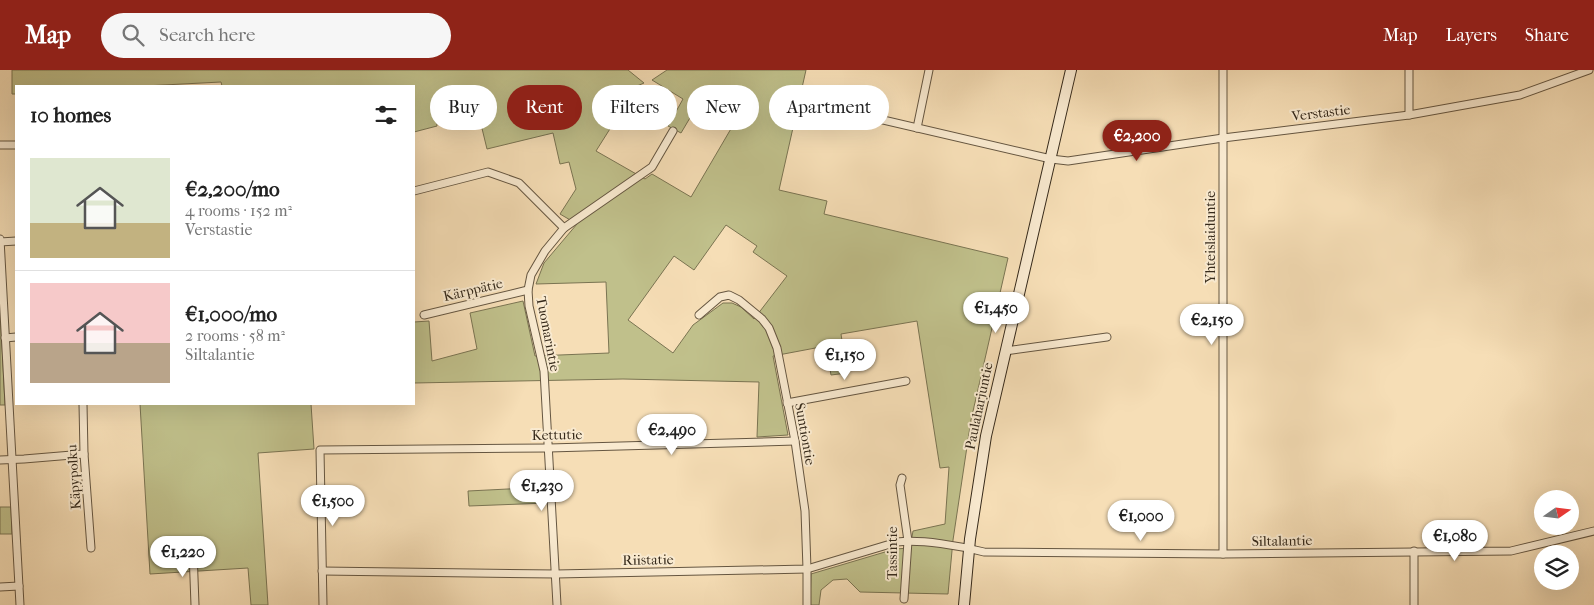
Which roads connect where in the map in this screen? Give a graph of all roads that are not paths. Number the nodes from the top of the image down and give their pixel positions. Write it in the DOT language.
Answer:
graph roads {
  1 [pos="929,70"];
  2 [pos="1071,70"];
  3 [pos="1223,70"];
  4 [pos="1409,70"];
  5 [pos="1589,70"];
  6 [pos="1409,115"];
  7 [pos="889,121"];
  8 [pos="917,128"];
  9 [pos="673,131"];
  10 [pos="1223,138"];
  11 [pos="0,145"];
  12 [pos="15,145"];
  13 [pos="1051,159"];
  14 [pos="415,191"];
  15 [pos="564,228"];
  16 [pos="0,241"];
  17 [pos="15,241"];
  18 [pos="528,290"];
  19 [pos="424,315"];
  20 [pos="699,315"];
  21 [pos="15,337"];
  22 [pos="1107,337"];
  23 [pos="5,338"];
  24 [pos="1005,351"];
  25 [pos="906,380"];
  26 [pos="788,403"];
  27 [pos="83,405"];
  28 [pos="795,442"];
  29 [pos="549,448"];
  30 [pos="84,454"];
  31 [pos="0,460"];
  32 [pos="13,460"];
  33 [pos="902,478"];
  34 [pos="1594,532"];
  35 [pos="908,541"];
  36 [pos="91,548"];
  37 [pos="969,548"];
  38 [pos="193,551"];
  39 [pos="1414,551"];
  40 [pos="1223,554"];
  41 [pos="808,569"];
  42 [pos="322,571"];
  43 [pos="556,574"];
  44 [pos="19,586"];
  45 [pos="0,587"];
  46 [pos="904,599"];
  47 [pos="20,605"];
  48 [pos="195,605"];
  49 [pos="323,605"];
  50 [pos="557,605"];
  51 [pos="807,605"];
  52 [pos="964,605"];
  53 [pos="1414,605"];
  1 -- 8 [label="street"];
  2 -- 13 [label="main road, Paulaharjuntie"];
  3 -- 10 [label="street, Yhteislaiduntie"];
  4 -- 6 [label="street"];
  5 -- 6 [label="street, Verstastie"];
  6 -- 10 [label="street, Verstastie"];
  7 -- 8 [label="street, Verstastie"];
  8 -- 13 [label="street, Verstastie"];
  9 -- 15 [label="street, Tuomarintie"];
  10 -- 13 [label="street, Verstastie"];
  10 -- 40 [label="street, Yhteislaiduntie"];
  11 -- 12 [label="street"];
  13 -- 24 [label="main road, Paulaharjuntie"];
  14 -- 15 [label="street"];
  15 -- 18 [label="street, Tuomarintie"];
  16 -- 17 [label="street"];
  16 -- 23 [label="street"];
  18 -- 19 [label="street, Kärppätie"];
  18 -- 29 [label="street, Tuomarintie"];
  20 -- 26 [label="street, Suntiontie"];
  21 -- 23 [label="street"];
  22 -- 24 [label="street"];
  23 -- 32 [label="street"];
  24 -- 37 [label="main road, Paulaharjuntie"];
  25 -- 26 [label="street"];
  26 -- 28 [label="street, Suntiontie"];
  27 -- 30 [label="street, Käpypolku"];
  28 -- 29 [label="street, Kettutie"];
  28 -- 41 [label="street, Suntiontie"];
  29 -- 42 [label="street, Kettutie"];
  29 -- 43 [label="street, Tuomarintie"];
  30 -- 32 [label="street"];
  30 -- 36 [label="street, Käpypolku"];
  31 -- 32 [label="street"];
  32 -- 44 [label="street"];
  33 -- 35 [label="street, Tassintie"];
  34 -- 39 [label="street, Siltalantie"];
  35 -- 37 [label="street, Riistatie"];
  35 -- 41 [label="street, Riistatie"];
  35 -- 46 [label="street, Tassintie"];
  37 -- 40 [label="street, Siltalantie"];
  37 -- 52 [label="main road, Paulaharjuntie"];
  38 -- 48 [label="street"];
  39 -- 40 [label="street, Siltalantie"];
  39 -- 53 [label="street"];
  41 -- 43 [label="street, Riistatie"];
  41 -- 51 [label="street, Suntiontie"];
  42 -- 43 [label="street, Riistatie"];
  42 -- 49 [label="street"];
  43 -- 50 [label="street, Tuomarintie"];
  44 -- 45 [label="street"];
  44 -- 47 [label="street"];
}
